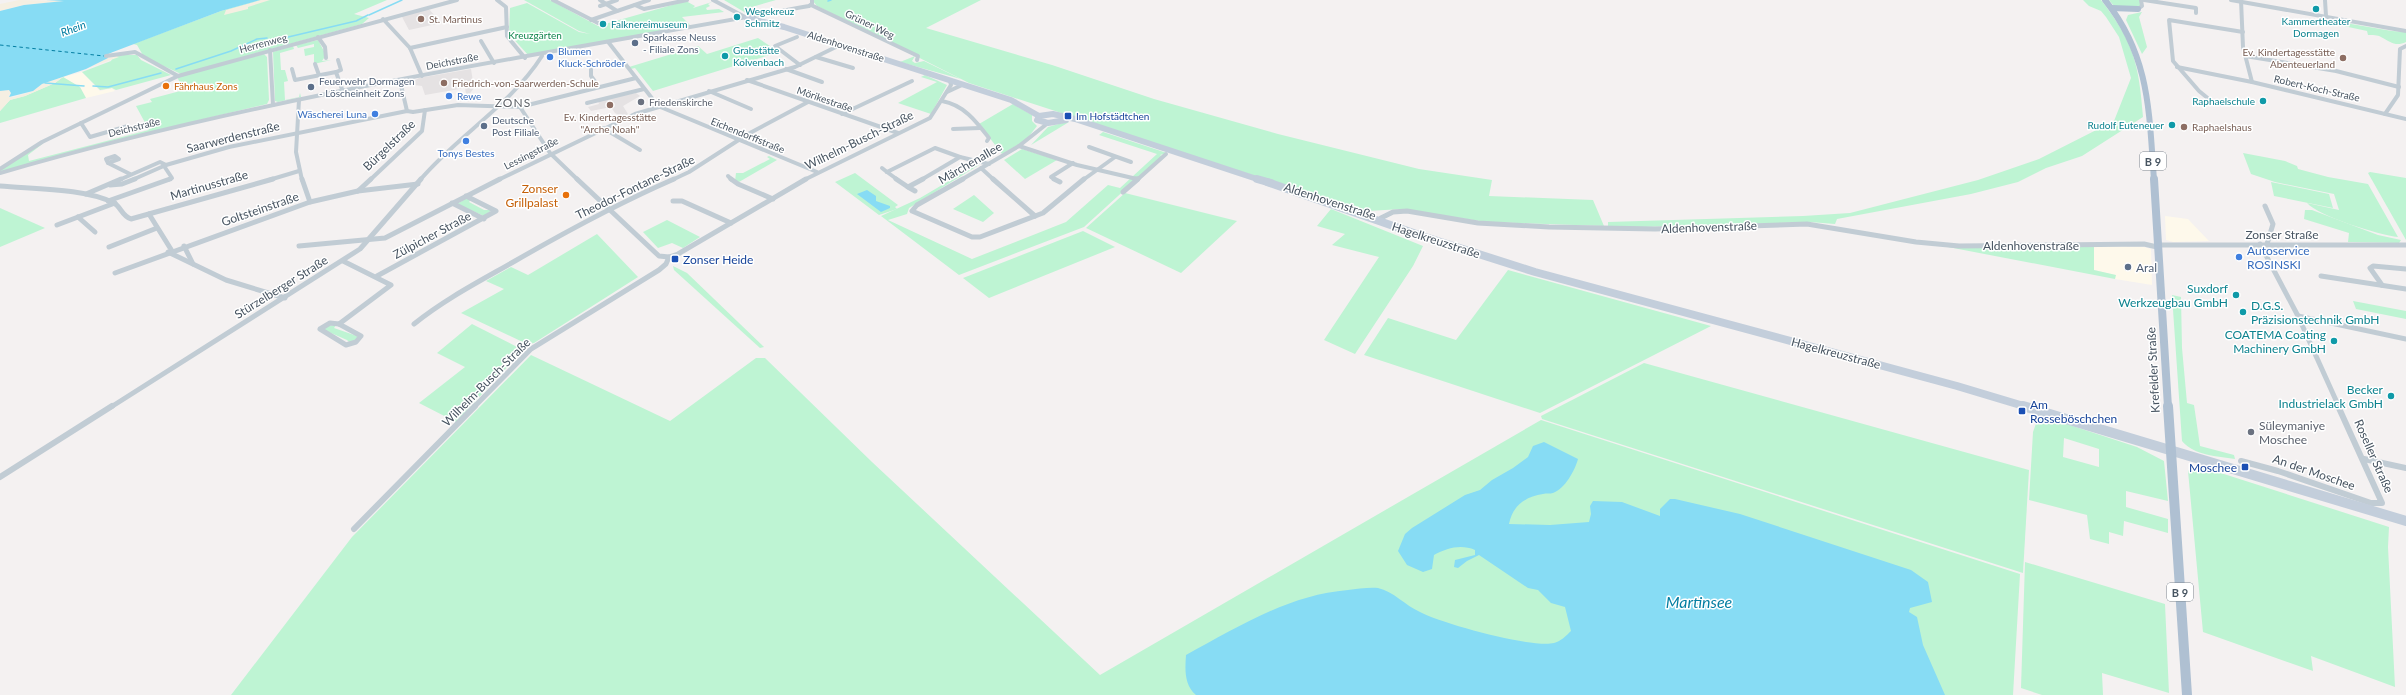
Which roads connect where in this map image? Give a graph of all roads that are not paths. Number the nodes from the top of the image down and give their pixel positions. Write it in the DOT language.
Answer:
graph roads {
  1 [pos="457,0"];
  2 [pos="497,0"];
  3 [pos="553,0"];
  4 [pos="600,0"];
  5 [pos="617,0"];
  6 [pos="649,0"];
  7 [pos="687,0"];
  8 [pos="713,0"];
  9 [pos="812,0"];
  10 [pos="2105,0"];
  11 [pos="2143,0"];
  12 [pos="2231,0"];
  13 [pos="2325,0"];
  14 [pos="2241,1"];
  15 [pos="2195,3"];
  16 [pos="606,4"];
  17 [pos="635,5"];
  18 [pos="811,5"];
  19 [pos="600,6"];
  20 [pos="2196,8"];
  21 [pos="2113,9"];
  22 [pos="2138,10"];
  23 [pos="617,11"];
  24 [pos="2129,12"];
  25 [pos="2196,12"];
  26 [pos="735,14"];
  27 [pos="2326,16"];
  28 [pos="2119,17"];
  29 [pos="747,18"];
  30 [pos="383,19"];
  31 [pos="734,19"];
  32 [pos="591,20"];
  33 [pos="598,23"];
  34 [pos="507,27"];
  35 [pos="2406,31"];
  36 [pos="2243,32"];
  37 [pos="318,37"];
  38 [pos="797,37"];
  39 [pos="481,41"];
  40 [pos="609,43"];
  41 [pos="840,45"];
  42 [pos="2406,46"];
  43 [pos="410,48"];
  44 [pos="270,50"];
  45 [pos="106,56"];
  46 [pos="542,56"];
  47 [pos="2245,56"];
  48 [pos="816,57"];
  49 [pos="326,58"];
  50 [pos="527,58"];
  51 [pos="338,60"];
  52 [pos="917,60"];
  53 [pos="494,63"];
  54 [pos="898,63"];
  55 [pos="2398,63"];
  56 [pos="315,64"];
  57 [pos="800,65"];
  58 [pos="2406,65"];
  59 [pos="591,66"];
  60 [pos="2177,67"];
  61 [pos="535,68"];
  62 [pos="853,68"];
  63 [pos="292,69"];
  64 [pos="786,69"];
  65 [pos="336,72"];
  66 [pos="318,75"];
  67 [pos="178,76"];
  68 [pos="422,76"];
  69 [pos="415,78"];
  70 [pos="636,78"];
  71 [pos="400,80"];
  72 [pos="747,80"];
  73 [pos="912,81"];
  74 [pos="822,82"];
  75 [pos="2252,82"];
  76 [pos="961,83"];
  77 [pos="599,87"];
  78 [pos="949,87"];
  79 [pos="2399,87"];
  80 [pos="403,89"];
  81 [pos="644,89"];
  82 [pos="708,91"];
  83 [pos="343,92"];
  84 [pos="299,100"];
  85 [pos="2210,100"];
  86 [pos="942,101"];
  87 [pos="808,102"];
  88 [pos="587,103"];
  89 [pos="273,105"];
  90 [pos="658,106"];
  91 [pos="499,107"];
  92 [pos="520,107"];
  93 [pos="751,109"];
  94 [pos="425,110"];
  95 [pos="408,112"];
  96 [pos="842,114"];
  97 [pos="2385,114"];
  98 [pos="1041,117"];
  99 [pos="1057,119"];
  100 [pos="2406,119"];
  101 [pos="81,123"];
  102 [pos="1048,123"];
  103 [pos="128,126"];
  104 [pos="603,128"];
  105 [pos="980,128"];
  106 [pos="953,130"];
  107 [pos="298,132"];
  108 [pos="1037,132"];
  109 [pos="898,134"];
  110 [pos="740,140"];
  111 [pos="987,141"];
  112 [pos="1019,146"];
  113 [pos="1089,147"];
  114 [pos="640,150"];
  115 [pos="550,153"];
  116 [pos="1166,154"];
  117 [pos="960,157"];
  118 [pos="1116,157"];
  119 [pos="1131,162"];
  120 [pos="108,163"];
  121 [pos="1073,163"];
  122 [pos="989,164"];
  123 [pos="165,165"];
  124 [pos="882,168"];
  125 [pos="981,168"];
  126 [pos="0,169"];
  127 [pos="299,170"];
  128 [pos="1094,170"];
  129 [pos="817,172"];
  130 [pos="887,172"];
  131 [pos="0,173"];
  132 [pos="130,174"];
  133 [pos="728,176"];
  134 [pos="1137,179"];
  135 [pos="1060,182"];
  136 [pos="1267,182"];
  137 [pos="418,184"];
  138 [pos="0,186"];
  139 [pos="106,186"];
  140 [pos="908,187"];
  141 [pos="358,191"];
  142 [pos="915,191"];
  143 [pos="1123,192"];
  144 [pos="86,194"];
  145 [pos="466,196"];
  146 [pos="773,199"];
  147 [pos="108,201"];
  148 [pos="673,201"];
  149 [pos="310,202"];
  150 [pos="452,203"];
  151 [pos="115,204"];
  152 [pos="2265,206"];
  153 [pos="608,208"];
  154 [pos="149,214"];
  155 [pos="1035,216"];
  156 [pos="78,217"];
  157 [pos="1381,218"];
  158 [pos="484,219"];
  159 [pos="1373,219"];
  160 [pos="731,223"];
  161 [pos="57,224"];
  162 [pos="157,228"];
  163 [pos="95,232"];
  164 [pos="369,240"];
  165 [pos="2264,244"];
  166 [pos="2406,245"];
  167 [pos="184,246"];
  168 [pos="299,246"];
  169 [pos="2157,246"];
  170 [pos="109,247"];
  171 [pos="170,251"];
  172 [pos="669,257"];
  173 [pos="343,261"];
  174 [pos="1500,261"];
  175 [pos="192,264"];
  176 [pos="2406,269"];
  177 [pos="115,273"];
  178 [pos="376,276"];
  179 [pos="2321,276"];
  180 [pos="2382,285"];
  181 [pos="2406,289"];
  182 [pos="285,298"];
  183 [pos="2298,316"];
  184 [pos="339,324"];
  185 [pos="414,324"];
  186 [pos="2406,339"];
  187 [pos="2171,451"];
  188 [pos="2364,459"];
  189 [pos="2241,461"];
  190 [pos="2406,468"];
  191 [pos="0,477"];
  192 [pos="2380,504"];
  193 [pos="2406,521"];
  194 [pos="354,529"];
  195 [pos="2187,695"];
  1 -- 30 [label="street, Herrenweg"];
  2 -- 34 [label="street"];
  3 -- 32 [label="street"];
  4 -- 16 [label="street"];
  5 -- 16 [label="street"];
  6 -- 17 [label="street"];
  7 -- 17 [label="street"];
  8 -- 26 [label="street"];
  9 -- 18 [label="street"];
  10 -- 21 [label="main road, B 9"];
  11 -- 20 [label="street"];
  11 -- 22 [label="street"];
  12 -- 14 [label="street"];
  13 -- 27 [label="street"];
  14 -- 27 [label="street"];
  14 -- 36 [label="street"];
  15 -- 20 [label="street"];
  16 -- 19 [label="street"];
  16 -- 23 [label="street"];
  17 -- 23 [label="street"];
  18 -- 29 [label="street, Deichstraße"];
  18 -- 52 [label="street, Grüner Weg"];
  20 -- 25 [label="street"];
  21 -- 22 [label="main road"];
  21 -- 24 [label="main road"];
  21 -- 28 [label="main road, B 9"];
  22 -- 24 [label="main road"];
  23 -- 32 [label="street"];
  24 -- 28 [label="main road"];
  26 -- 29 [label="street"];
  26 -- 31 [label="street"];
  27 -- 35 [label="street"];
  28 -- 169 [label="main road, Krefelder Straße / B 9"];
  29 -- 31 [label="street, Deichstraße"];
  29 -- 41 [label="street, Aldenhovenstraße"];
  30 -- 37 [label="street, Herrenweg"];
  30 -- 43 [label="street"];
  31 -- 40 [label="street, Deichstraße"];
  32 -- 33 [label="street"];
  34 -- 43 [label="street"];
  34 -- 50 [label="street"];
  36 -- 47 [label="street"];
  36 -- 60 [label="street"];
  37 -- 44 [label="street, Herrenweg"];
  37 -- 49 [label="street"];
  38 -- 57 [label="street"];
  39 -- 53 [label="street"];
  40 -- 46 [label="street, Deichstraße"];
  40 -- 70 [label="street, Eichendorffstraße"];
  41 -- 48 [label="street, Lessingstraße"];
  41 -- 54 [label="street, Aldenhovenstraße"];
  42 -- 55 [label="street"];
  43 -- 68 [label="street"];
  44 -- 67 [label="street, Herrenweg"];
  44 -- 89 [label="street"];
  45 -- 67 [label="street"];
  46 -- 50 [label="street, Deichstraße"];
  46 -- 61 [label="street, Stürzelberger Straße"];
  47 -- 75 [label="street"];
  47 -- 79 [label="street"];
  48 -- 57 [label="street, Lessingstraße"];
  48 -- 62 [label="street"];
  50 -- 53 [label="street, Deichstraße"];
  50 -- 61 [label="street"];
  51 -- 65 [label="street"];
  53 -- 68 [label="street, Deichstraße"];
  54 -- 76 [label="street, Aldenhovenstraße"];
  54 -- 78 [label="street, Aldenhovenstraße"];
  55 -- 58 [label="street"];
  55 -- 79 [label="street"];
  56 -- 66 [label="street"];
  57 -- 64 [label="street, Lessingstraße"];
  59 -- 77 [label="street"];
  60 -- 75 [label="street, Robert-Koch-Straße"];
  60 -- 85 [label="street"];
  61 -- 91 [label="street, Stürzelberger Straße"];
  63 -- 66 [label="street"];
  64 -- 72 [label="street, Lessingstraße"];
  64 -- 74 [label="street"];
  65 -- 66 [label="street"];
  65 -- 83 [label="street"];
  67 -- 101 [label="street, Herrenweg"];
  68 -- 69 [label="street, Deichstraße"];
  69 -- 71 [label="street, Deichstraße"];
  69 -- 80 [label="street"];
  70 -- 77 [label="street, Saarwerdenstraße"];
  70 -- 81 [label="street, Eichendorffstraße"];
  71 -- 80 [label="street"];
  71 -- 83 [label="street, Deichstraße"];
  72 -- 82 [label="street, Lessingstraße"];
  72 -- 87 [label="street, Mörikestraße"];
  73 -- 96 [label="street"];
  75 -- 97 [label="street, Robert-Koch-Straße"];
  76 -- 78 [label="street"];
  76 -- 98 [label="street, Aldenhovenstraße"];
  76 -- 98 [label="street"];
  77 -- 92 [label="street, Saarwerdenstraße"];
  78 -- 86 [label="street, Wilhelm-Busch-Straße"];
  79 -- 97 [label="street"];
  80 -- 95 [label="street"];
  81 -- 88 [label="street"];
  81 -- 90 [label="street, Eichendorffstraße"];
  82 -- 90 [label="street, Lessingstraße"];
  82 -- 93 [label="street"];
  83 -- 84 [label="street, Deichstraße"];
  84 -- 89 [label="street, Deichstraße"];
  84 -- 107 [label="street"];
  86 -- 105 [label="street"];
  86 -- 109 [label="street, Wilhelm-Busch-Straße"];
  87 -- 96 [label="street, Mörikestraße"];
  87 -- 110 [label="street, Theodor-Fontane-Straße"];
  89 -- 131 [label="street, Deichstraße"];
  90 -- 104 [label="street, Lessingstraße"];
  90 -- 110 [label="street, Eichendorffstraße"];
  91 -- 92 [label="street, Saarwerdenstraße"];
  91 -- 94 [label="street, Saarwerdenstraße"];
  91 -- 137 [label="street, Stürzelberger Straße"];
  92 -- 115 [label="street"];
  94 -- 95 [label="street, Saarwerdenstraße"];
  94 -- 141 [label="street, Bürgelstraße"];
  95 -- 107 [label="street, Saarwerdenstraße"];
  96 -- 109 [label="street, Mörikestraße"];
  97 -- 100 [label="street, Robert-Koch-Straße"];
  98 -- 99 [label="street, Aldenhovenstraße"];
  98 -- 102 [label="street"];
  98 -- 108 [label="street"];
  99 -- 102 [label="street"];
  99 -- 136 [label="street, Aldenhovenstraße"];
  101 -- 103 [label="street"];
  101 -- 126 [label="street, Herrenweg"];
  102 -- 108 [label="street, Märchenallee"];
  104 -- 114 [label="street"];
  104 -- 115 [label="street, Lessingstraße"];
  105 -- 106 [label="street"];
  105 -- 111 [label="street"];
  107 -- 123 [label="street, Saarwerdenstraße"];
  107 -- 127 [label="street"];
  108 -- 112 [label="street, Märchenallee"];
  109 -- 129 [label="street, Wilhelm-Busch-Straße"];
  110 -- 129 [label="street, Eichendorffstraße"];
  110 -- 153 [label="street, Theodor-Fontane-Straße"];
  112 -- 121 [label="street"];
  112 -- 122 [label="street, Märchenallee"];
  113 -- 118 [label="street"];
  115 -- 145 [label="street, Lessingstraße"];
  115 -- 153 [label="street"];
  116 -- 134 [label="street"];
  117 -- 122 [label="street"];
  117 -- 130 [label="street"];
  117 -- 140 [label="street"];
  118 -- 119 [label="street"];
  118 -- 128 [label="street"];
  120 -- 132 [label="street"];
  121 -- 128 [label="street"];
  121 -- 135 [label="street"];
  122 -- 125 [label="street, Märchenallee"];
  123 -- 132 [label="street, Saarwerdenstraße"];
  123 -- 139 [label="street, Saarwerdenstraße"];
  123 -- 147 [label="street"];
  124 -- 130 [label="street"];
  125 -- 155 [label="street"];
  125 -- 155 [label="street, Märchenallee"];
  127 -- 149 [label="street"];
  127 -- 154 [label="street, Martinusstraße"];
  128 -- 134 [label="street"];
  128 -- 155 [label="street"];
  129 -- 146 [label="street, Wilhelm-Busch-Straße"];
  130 -- 140 [label="street"];
  132 -- 139 [label="street, Saarwerdenstraße"];
  133 -- 146 [label="street"];
  134 -- 143 [label="street"];
  136 -- 157 [label="street, Aldenhovenstraße"];
  136 -- 159 [label="street, Aldenhovenstraße"];
  137 -- 141 [label="street, Goltsteinstraße"];
  137 -- 164 [label="street, Stürzelberger Straße"];
  138 -- 144 [label="street"];
  139 -- 144 [label="street, Saarwerdenstraße"];
  140 -- 142 [label="street"];
  141 -- 149 [label="street, Goltsteinstraße"];
  144 -- 147 [label="street"];
  145 -- 150 [label="street, Lessingstraße"];
  145 -- 158 [label="street, Zülpicher Straße"];
  146 -- 160 [label="street, Wilhelm-Busch-Straße"];
  147 -- 151 [label="street"];
  148 -- 160 [label="street"];
  149 -- 167 [label="street, Goltsteinstraße"];
  150 -- 158 [label="street"];
  150 -- 164 [label="street, Lessingstraße"];
  151 -- 154 [label="street, Martinusstraße"];
  151 -- 156 [label="street"];
  152 -- 165 [label="street"];
  153 -- 172 [label="street"];
  153 -- 185 [label="street, Theodor-Fontane-Straße"];
  154 -- 162 [label="street"];
  156 -- 161 [label="street"];
  156 -- 163 [label="street"];
  157 -- 169 [label="street, Aldenhovenstraße"];
  157 -- 174 [label="street, Hagelkreuzstraße"];
  158 -- 178 [label="street, Zülpicher Straße"];
  159 -- 174 [label="street, Hagelkreuzstraße"];
  160 -- 172 [label="street, Wilhelm-Busch-Straße"];
  162 -- 170 [label="street"];
  162 -- 171 [label="street"];
  164 -- 168 [label="street, Lessingstraße"];
  164 -- 173 [label="street, Stürzelberger Straße"];
  165 -- 166 [label="street, Zonser Straße"];
  165 -- 169 [label="street, Zonser Straße"];
  165 -- 183 [label="street, Roseller Straße"];
  167 -- 171 [label="street, Goltsteinstraße"];
  167 -- 175 [label="street"];
  169 -- 187 [label="main road, Krefelder Straße / B 9"];
  171 -- 175 [label="street"];
  171 -- 177 [label="street, Goltsteinstraße"];
  172 -- 194 [label="street, Wilhelm-Busch-Straße"];
  173 -- 178 [label="street"];
  173 -- 182 [label="street, Stürzelberger Straße"];
  174 -- 187 [label="street, Hagelkreuzstraße"];
  175 -- 182 [label="street"];
  176 -- 180 [label="street"];
  178 -- 184 [label="street"];
  179 -- 180 [label="street"];
  180 -- 181 [label="street"];
  182 -- 191 [label="street, Stürzelberger Straße"];
  183 -- 186 [label="street"];
  183 -- 188 [label="street, Roseller Straße"];
  184 -- 184 [label="street"];
  187 -- 193 [label="street, Hagelkreuzstraße"];
  187 -- 195 [label="main road, B 9"];
  188 -- 190 [label="street"];
  188 -- 192 [label="street, Roseller Straße"];
  189 -- 192 [label="street, An der Moschee"];
}
